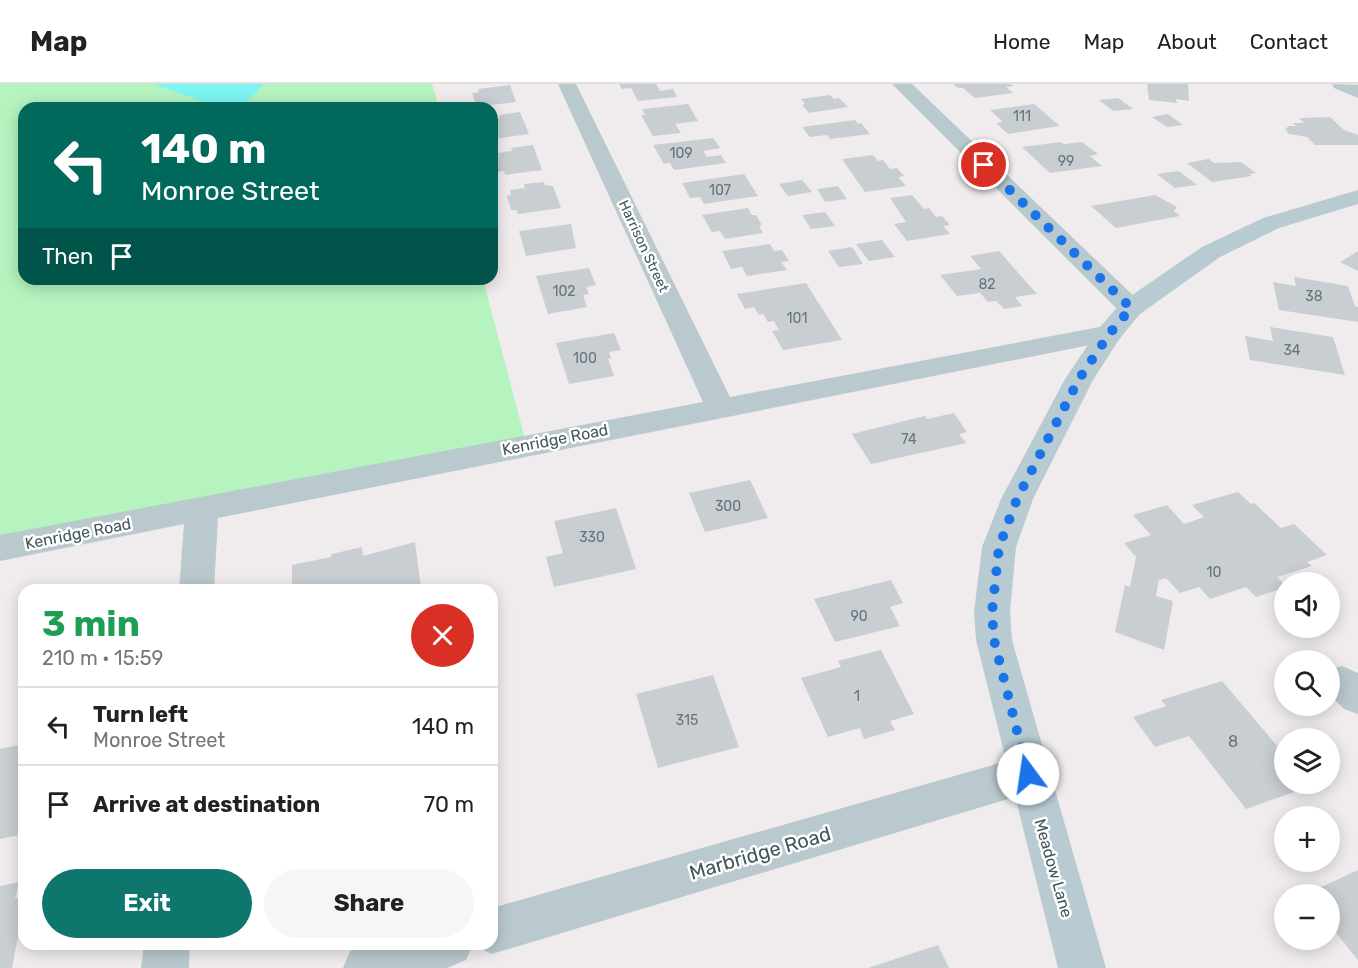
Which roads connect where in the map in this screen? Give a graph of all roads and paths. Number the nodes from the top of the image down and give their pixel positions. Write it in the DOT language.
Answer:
graph roads {
  1 [pos="567,84"];
  2 [pos="901,84"];
  3 [pos="1341,84"];
  4 [pos="1358,92"];
  5 [pos="1358,197"];
  6 [pos="1120,320"];
  7 [pos="720,407"];
  8 [pos="202,508"];
  9 [pos="0,548"];
  10 [pos="196,584"];
  11 [pos="1028,774"];
  12 [pos="498,929"];
  13 [pos="166,950"];
  14 [pos="429,950"];
  15 [pos="165,968"];
  16 [pos="367,968"];
  17 [pos="1082,968"];
  1 -- 7 [label="street, Harrison Street"];
  2 -- 6 [label="street"];
  3 -- 4 [label="street"];
  5 -- 6 [label="main road, Meadow Lane"];
  6 -- 7 [label="street, Kenridge Road"];
  6 -- 11 [label="main road, Meadow Lane"];
  7 -- 8 [label="street, Kenridge Road"];
  8 -- 9 [label="street, Kenridge Road"];
  8 -- 10 [label="street"];
  11 -- 12 [label="street, Marbridge Road"];
  11 -- 17 [label="main road, Meadow Lane"];
  13 -- 15 [label="street"];
  14 -- 16 [label="street"];
}
